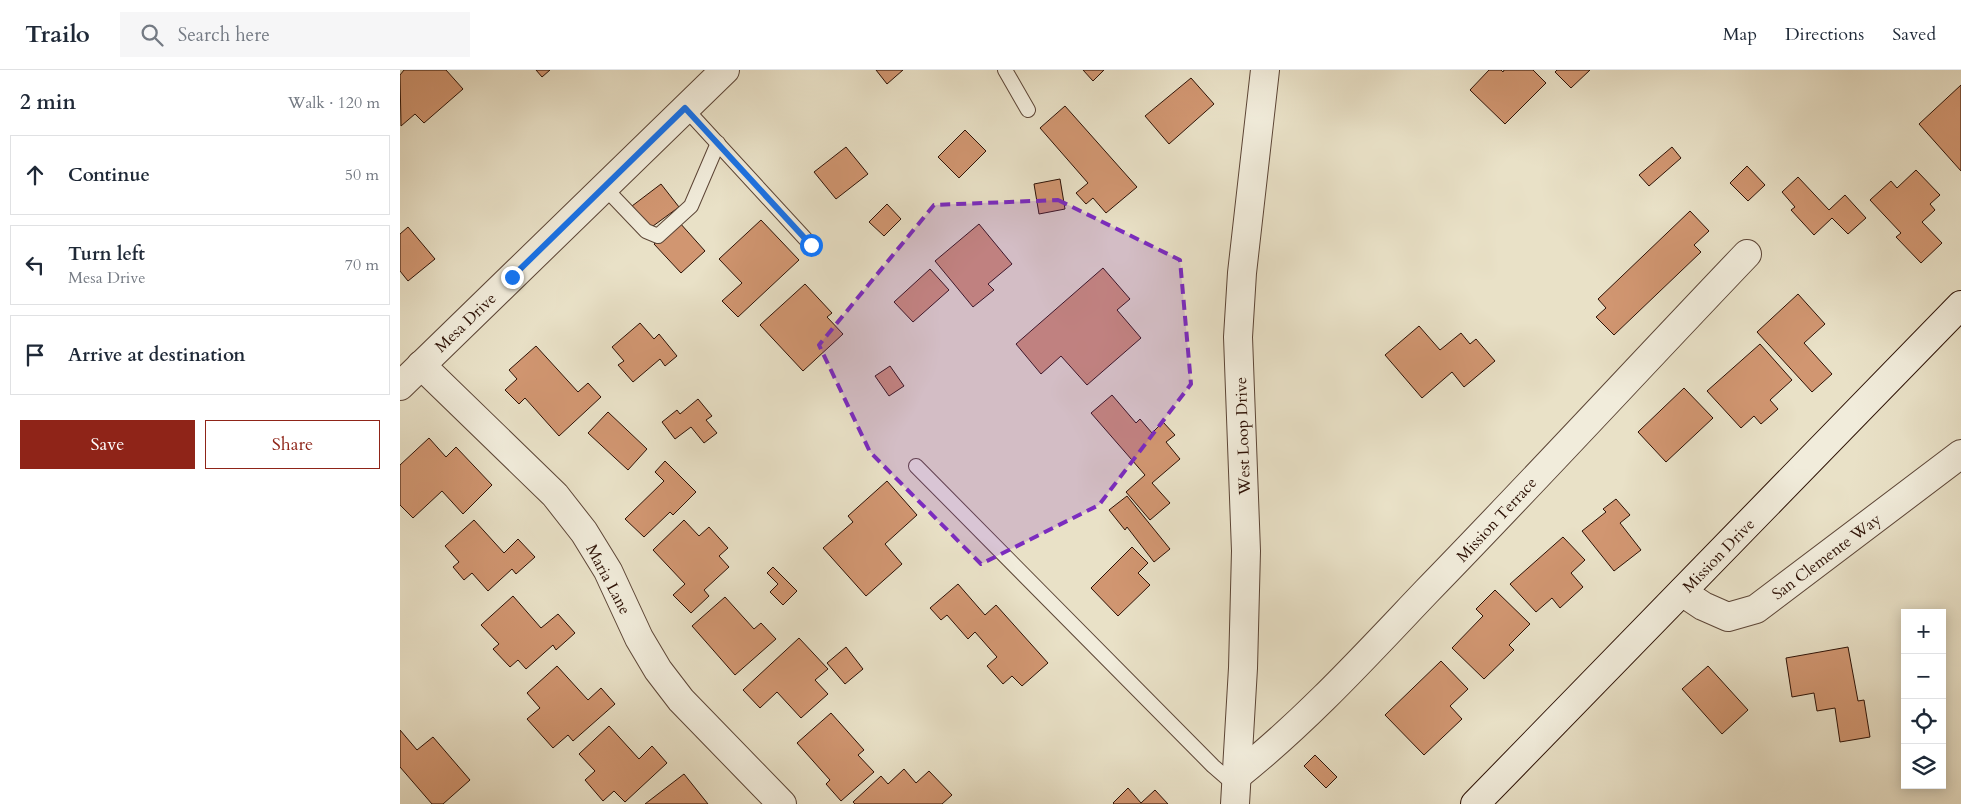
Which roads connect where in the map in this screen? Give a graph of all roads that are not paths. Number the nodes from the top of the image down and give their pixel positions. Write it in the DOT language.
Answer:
graph roads {
  1 [pos="725,70"];
  2 [pos="1005,70"];
  3 [pos="1265,70"];
  4 [pos="685,108"];
  5 [pos="1028,110"];
  6 [pos="718,143"];
  7 [pos="604,188"];
  8 [pos="811,245"];
  9 [pos="1747,254"];
  10 [pos="1961,305"];
  11 [pos="421,365"];
  12 [pos="400,386"];
  13 [pos="1961,454"];
  14 [pos="916,466"];
  15 [pos="1682,592"];
  16 [pos="1237,789"];
  17 [pos="782,804"];
  18 [pos="1475,804"];
  1 -- 4 [label="street, Mesa Drive"];
  2 -- 5 [label="lane"];
  3 -- 16 [label="street, West Loop Drive"];
  4 -- 6 [label="lane"];
  4 -- 7 [label="street, Mesa Drive"];
  6 -- 7 [label="lane"];
  6 -- 8 [label="lane"];
  7 -- 11 [label="street, Mesa Drive"];
  9 -- 16 [label="street, Mission Terrace"];
  10 -- 15 [label="street, Mission Drive"];
  11 -- 12 [label="street, Mesa Drive"];
  11 -- 17 [label="street, Maria Lane"];
  13 -- 15 [label="street, San Clemente Way"];
  14 -- 16 [label="lane"];
  15 -- 18 [label="street, Mission Drive"];
}
